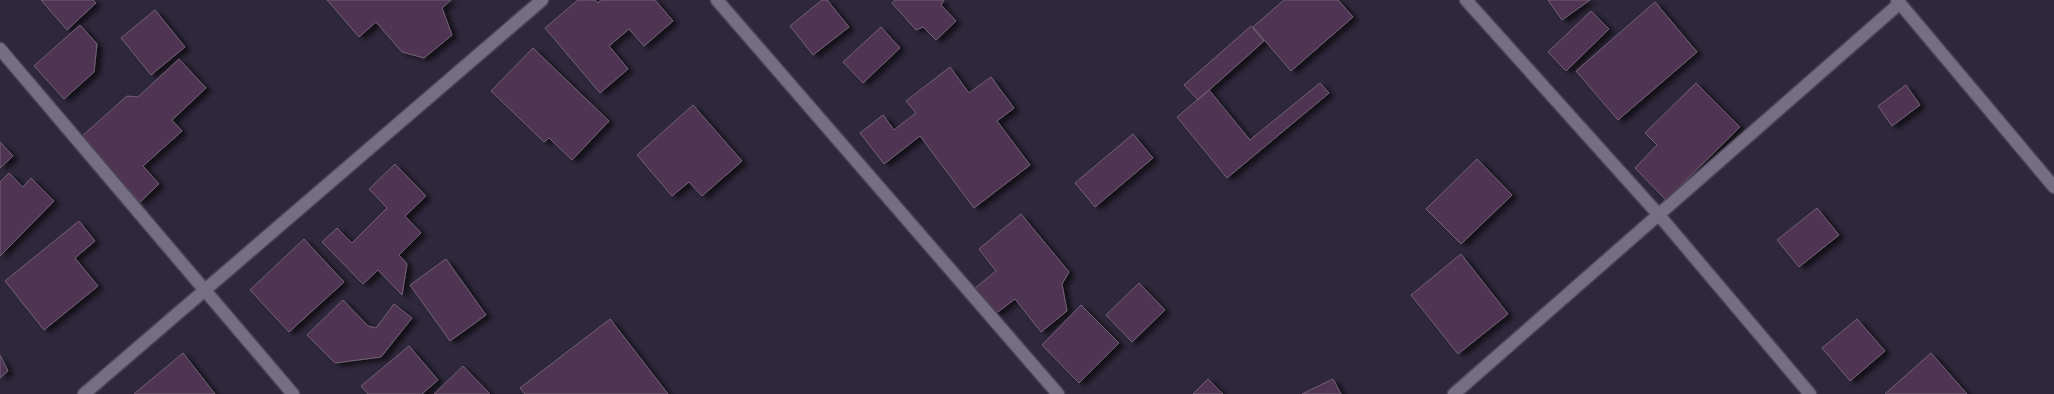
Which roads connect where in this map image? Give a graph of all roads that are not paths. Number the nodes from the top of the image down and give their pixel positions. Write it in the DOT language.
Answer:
graph roads {
  1 [pos="542,0"];
  2 [pos="717,0"];
  3 [pos="1466,0"];
  4 [pos="1899,2"];
  5 [pos="0,49"];
  6 [pos="2054,187"];
  7 [pos="1658,214"];
  8 [pos="204,290"];
  9 [pos="84,394"];
  10 [pos="293,394"];
  11 [pos="1058,394"];
  12 [pos="1454,394"];
  13 [pos="1810,394"];
  1 -- 8 [label="street"];
  2 -- 11 [label="street"];
  3 -- 7 [label="street"];
  4 -- 6 [label="street"];
  4 -- 7 [label="street"];
  5 -- 8 [label="street"];
  7 -- 12 [label="street"];
  7 -- 13 [label="street"];
  8 -- 9 [label="street"];
  8 -- 10 [label="street"];
}
